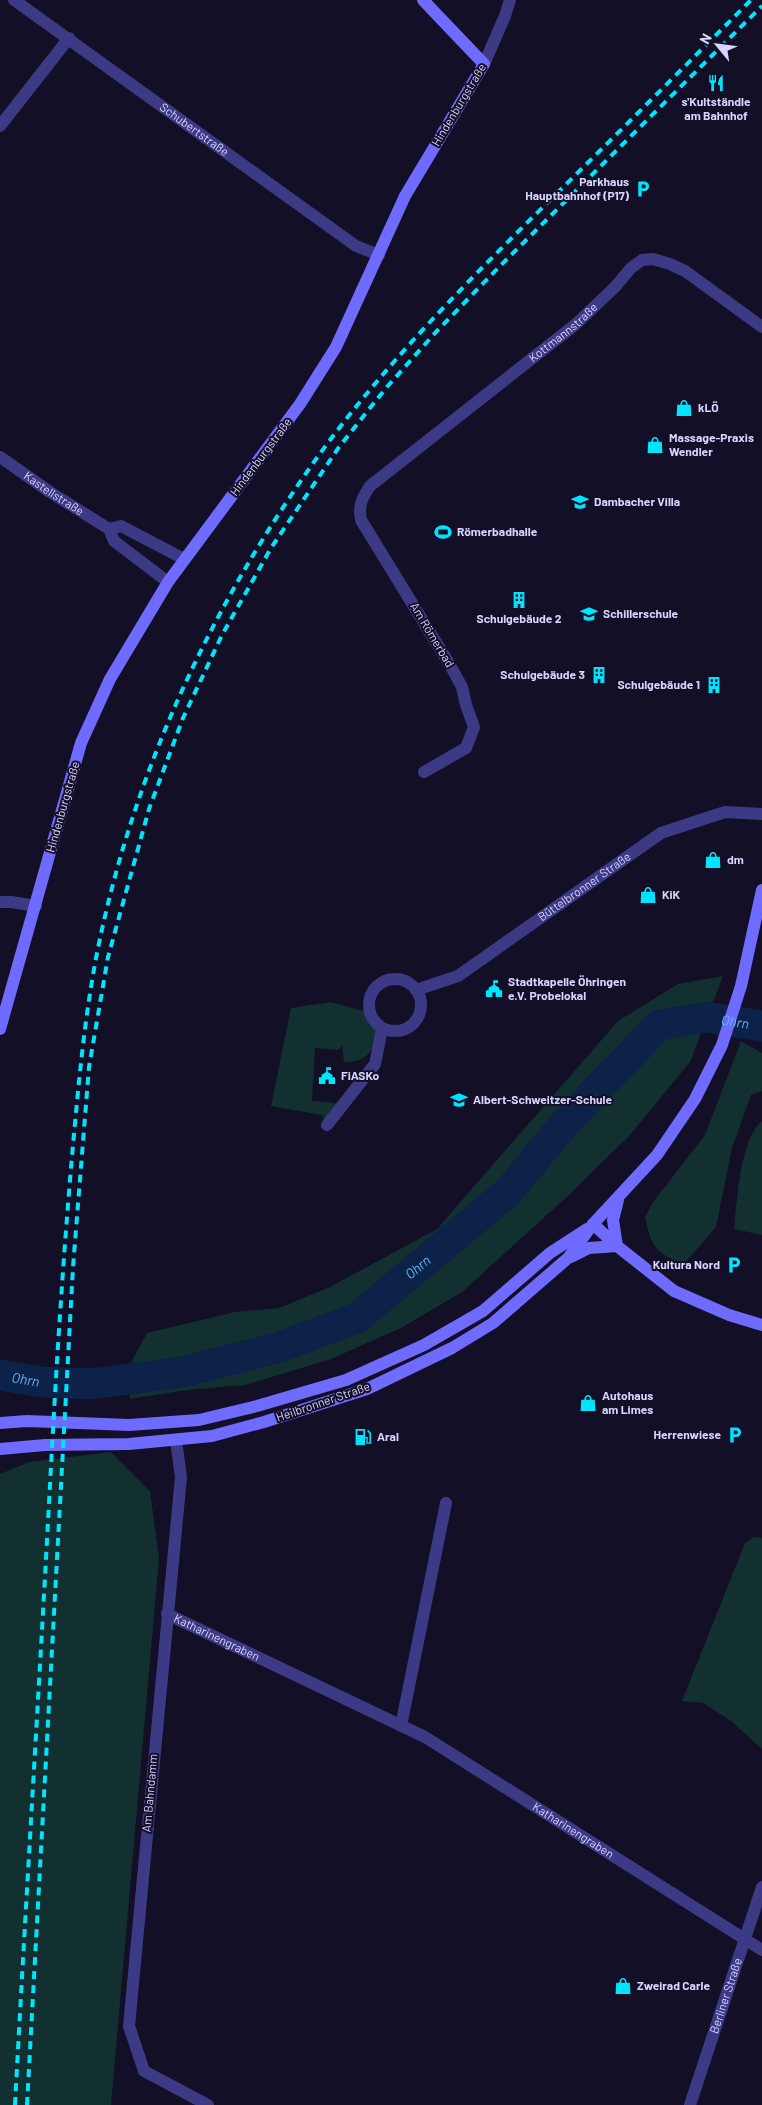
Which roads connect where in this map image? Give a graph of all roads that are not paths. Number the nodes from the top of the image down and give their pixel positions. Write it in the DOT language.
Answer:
graph roads {
  1 [pos="14,0"];
  2 [pos="423,0"];
  3 [pos="510,0"];
  4 [pos="69,38"];
  5 [pos="484,64"];
  6 [pos="0,126"];
  7 [pos="379,255"];
  8 [pos="762,326"];
  9 [pos="0,457"];
  10 [pos="370,486"];
  11 [pos="109,529"];
  12 [pos="184,559"];
  13 [pos="168,582"];
  14 [pos="424,772"];
  15 [pos="762,814"];
  16 [pos="762,890"];
  17 [pos="0,902"];
  18 [pos="36,906"];
  19 [pos="31,920"];
  20 [pos="416,990"];
  21 [pos="0,994"];
  22 [pos="0,1029"];
  23 [pos="382,1029"];
  24 [pos="327,1125"];
  25 [pos="619,1197"];
  26 [pos="593,1224"];
  27 [pos="617,1246"];
  28 [pos="568,1258"];
  29 [pos="762,1325"];
  30 [pos="0,1423"];
  31 [pos="176,1441"];
  32 [pos="0,1449"];
  33 [pos="446,1503"];
  34 [pos="167,1614"];
  35 [pos="401,1726"];
  36 [pos="762,1887"];
  37 [pos="744,1940"];
  38 [pos="762,1950"];
  39 [pos="208,2105"];
  40 [pos="690,2105"];
  1 -- 4 [label="street, Schubertstraße"];
  2 -- 5 [label="main road"];
  3 -- 5 [label="street, Hindenburgstraße"];
  4 -- 6 [label="street"];
  4 -- 7 [label="street, Schubertstraße"];
  5 -- 7 [label="main road, Hindenburgstraße"];
  7 -- 12 [label="main road, Hindenburgstraße"];
  8 -- 10 [label="street, Kottmannstraße"];
  9 -- 11 [label="street, Kastellstraße"];
  10 -- 14 [label="street, Am Römerbad"];
  11 -- 12 [label="street, Kastellstraße"];
  11 -- 13 [label="street, Kastellstraße"];
  12 -- 13 [label="main road, Hindenburgstraße"];
  13 -- 18 [label="main road, Hindenburgstraße"];
  15 -- 20 [label="street, Büttelbronner Straße"];
  16 -- 25 [label="main road, Heilbronner Straße"];
  17 -- 18 [label="street"];
  18 -- 19 [label="main road, Hindenburgstraße"];
  19 -- 21 [label="main road, Hindenburgstraße"];
  19 -- 22 [label="main road, Hindenburgstraße"];
  20 -- 23 [label="street"];
  20 -- 23 [label="street"];
  23 -- 24 [label="street"];
  25 -- 26 [label="main road, Heilbronner Straße"];
  25 -- 27 [label="main road"];
  26 -- 27 [label="main road"];
  26 -- 28 [label="main road, Heilbronner Straße"];
  26 -- 30 [label="main road, Heilbronner Straße"];
  27 -- 28 [label="main road"];
  27 -- 29 [label="main road"];
  28 -- 31 [label="main road, Heilbronner Straße"];
  31 -- 32 [label="main road, Heilbronner Straße"];
  31 -- 34 [label="street, Am Bahndamm"];
  33 -- 35 [label="street"];
  34 -- 35 [label="street, Katharinengraben"];
  34 -- 39 [label="street, Am Bahndamm"];
  35 -- 37 [label="street, Katharinengraben"];
  36 -- 37 [label="street, Berliner Straße"];
  37 -- 38 [label="street, Katharinengraben"];
  37 -- 40 [label="street, Berliner Straße"];
}
